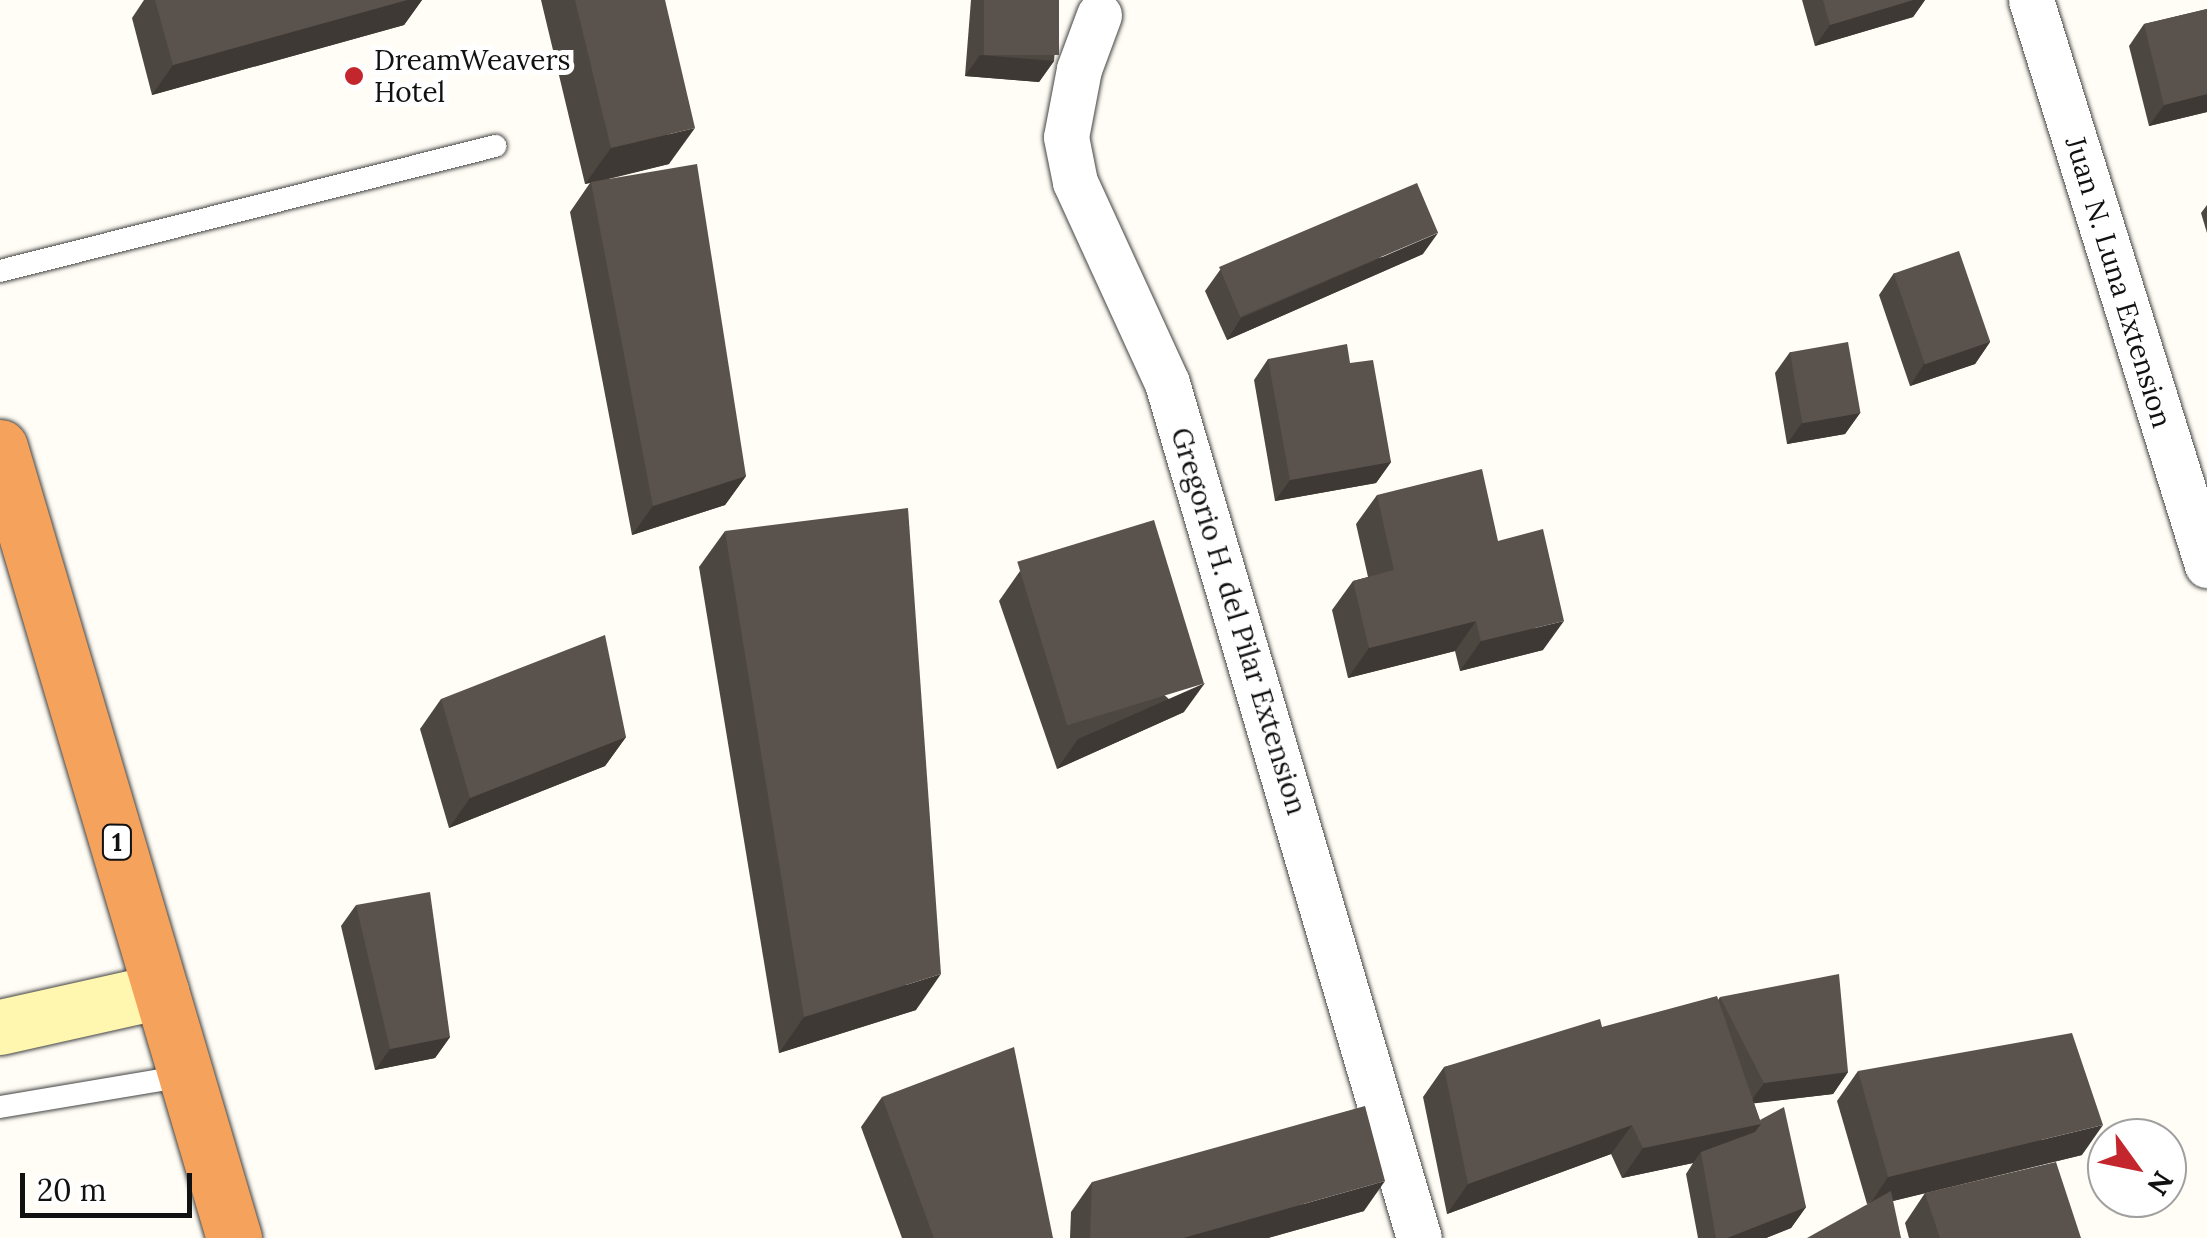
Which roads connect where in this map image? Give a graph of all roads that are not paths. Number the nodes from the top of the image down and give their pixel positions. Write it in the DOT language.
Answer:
graph roads {
  1 [pos="2031,0"];
  2 [pos="1100,16"];
  3 [pos="495,146"];
  4 [pos="0,272"];
  5 [pos="0,447"];
  6 [pos="2207,565"];
  7 [pos="161,991"];
  8 [pos="0,1027"];
  9 [pos="185,1076"];
  10 [pos="0,1108"];
  11 [pos="234,1238"];
  12 [pos="1419,1238"];
  1 -- 6 [label="street, Juan N. Luna Extension"];
  2 -- 12 [label="street, Gregorio H. del Pilar Extension"];
  3 -- 4 [label="lane"];
  5 -- 7 [label="highway, 1"];
  7 -- 8 [label="street"];
  7 -- 9 [label="highway, 1"];
  9 -- 10 [label="lane"];
  9 -- 11 [label="highway, 1"];
}
